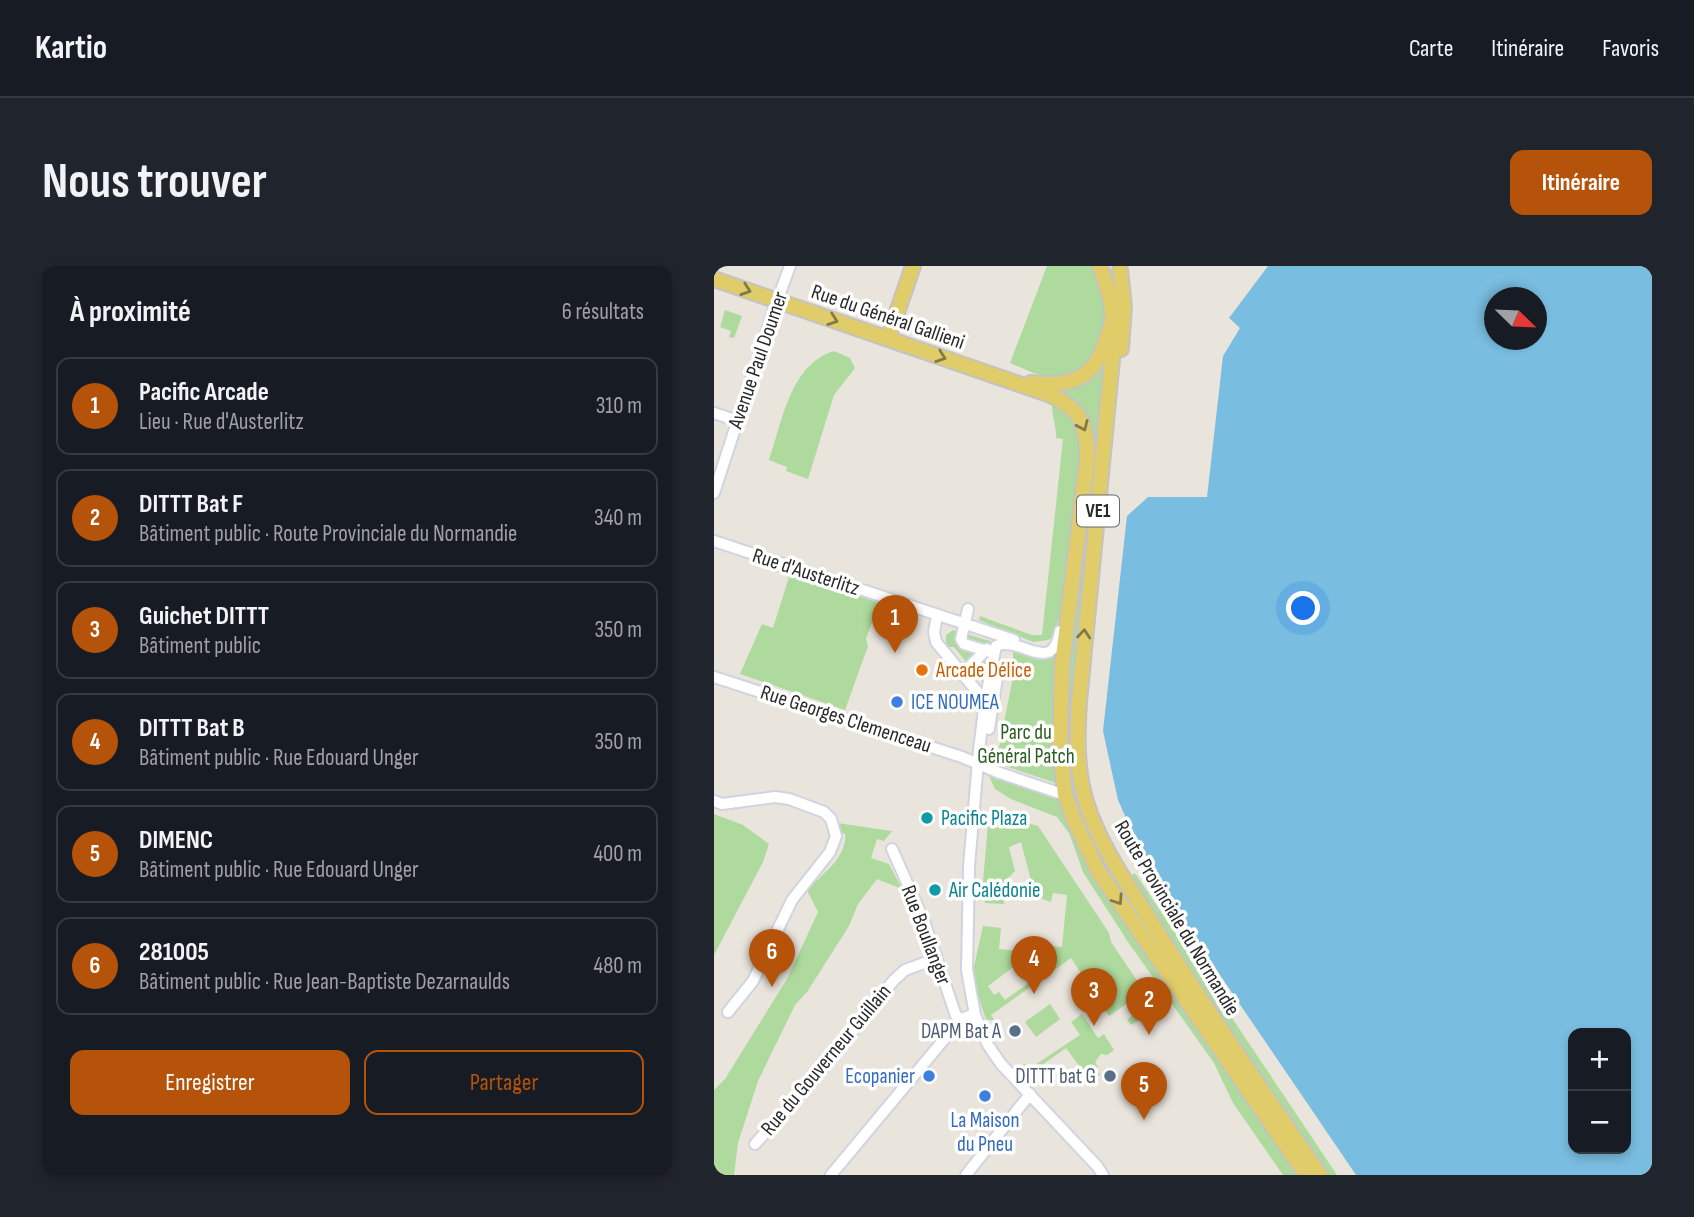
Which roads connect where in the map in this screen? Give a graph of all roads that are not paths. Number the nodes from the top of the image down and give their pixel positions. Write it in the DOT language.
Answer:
graph roads {
  1 [pos="790,266"];
  2 [pos="913,266"];
  3 [pos="1100,266"];
  4 [pos="1119,268"];
  5 [pos="714,279"];
  6 [pos="778,301"];
  7 [pos="1112,314"];
  8 [pos="888,339"];
  9 [pos="1009,380"];
  10 [pos="714,413"];
  11 [pos="738,421"];
  12 [pos="714,494"];
  13 [pos="1097,520"];
  14 [pos="714,541"];
  15 [pos="1072,577"];
  16 [pos="968,609"];
  17 [pos="937,616"];
  18 [pos="964,624"];
  19 [pos="991,651"];
  20 [pos="962,674"];
  21 [pos="714,677"];
  22 [pos="985,701"];
  23 [pos="981,764"];
  24 [pos="1065,792"];
  25 [pos="714,801"];
  26 [pos="892,849"];
  27 [pos="1117,868"];
  28 [pos="935,958"];
  29 [pos="728,1012"];
  30 [pos="975,1014"];
  31 [pos="961,1019"];
  32 [pos="1030,1094"];
  33 [pos="755,1144"];
  34 [pos="831,1175"];
  35 [pos="966,1175"];
  36 [pos="1102,1175"];
  37 [pos="1306,1175"];
  38 [pos="1320,1175"];
  1 -- 6 [label="street, Avenue Paul Doumer"];
  2 -- 8 [label="main road"];
  3 -- 7 [label="main road"];
  4 -- 7 [label="main road"];
  4 -- 13 [label="main road"];
  5 -- 6 [label="main road, Rue du Général Gallieni, one-way"];
  6 -- 8 [label="main road, Rue du Général Gallieni, one-way"];
  6 -- 11 [label="street, Avenue Paul Doumer"];
  7 -- 9 [label="main road, Rue du Général Gallieni"];
  7 -- 13 [label="main road, Route Provinciale du Normandie / VE1"];
  8 -- 9 [label="main road, Rue du Général Gallieni, one-way"];
  9 -- 15 [label="main road, Rue du Général Gallieni / VE1, one-way"];
  10 -- 11 [label="street"];
  11 -- 12 [label="street, Avenue Paul Doumer"];
  27 -- 13 [label="main road, Route Provinciale du Normandie / VE1, one-way"];
  14 -- 17 [label="street, Rue d'Austerlitz"];
  15 -- 18 [label="street, Rue d'Austerlitz"];
  15 -- 19 [label="street"];
  15 -- 24 [label="main road, Route Provinciale du Normandie / VE1"];
  16 -- 18 [label="street"];
  17 -- 18 [label="street, Rue d'Austerlitz"];
  17 -- 20 [label="street"];
  18 -- 19 [label="street"];
  19 -- 20 [label="street"];
  19 -- 22 [label="street"];
  19 -- 23 [label="street"];
  20 -- 22 [label="street"];
  21 -- 23 [label="street, Rue Georges Clemenceau"];
  22 -- 23 [label="street"];
  23 -- 24 [label="street, Rue Georges Clemenceau"];
  23 -- 30 [label="street"];
  24 -- 27 [label="main road"];
  24 -- 37 [label="main road, Route Provinciale du Normandie / VE1, one-way"];
  25 -- 29 [label="street"];
  26 -- 28 [label="street, Rue Boullanger"];
  27 -- 38 [label="main road, Route Provinciale du Normandie / VE1"];
  28 -- 31 [label="street, Rue Boullanger"];
  28 -- 33 [label="street, Rue du Gouverneur Guillain"];
  30 -- 31 [label="street"];
  30 -- 32 [label="street"];
  31 -- 34 [label="street"];
  32 -- 35 [label="street"];
  32 -- 36 [label="street"];
}
